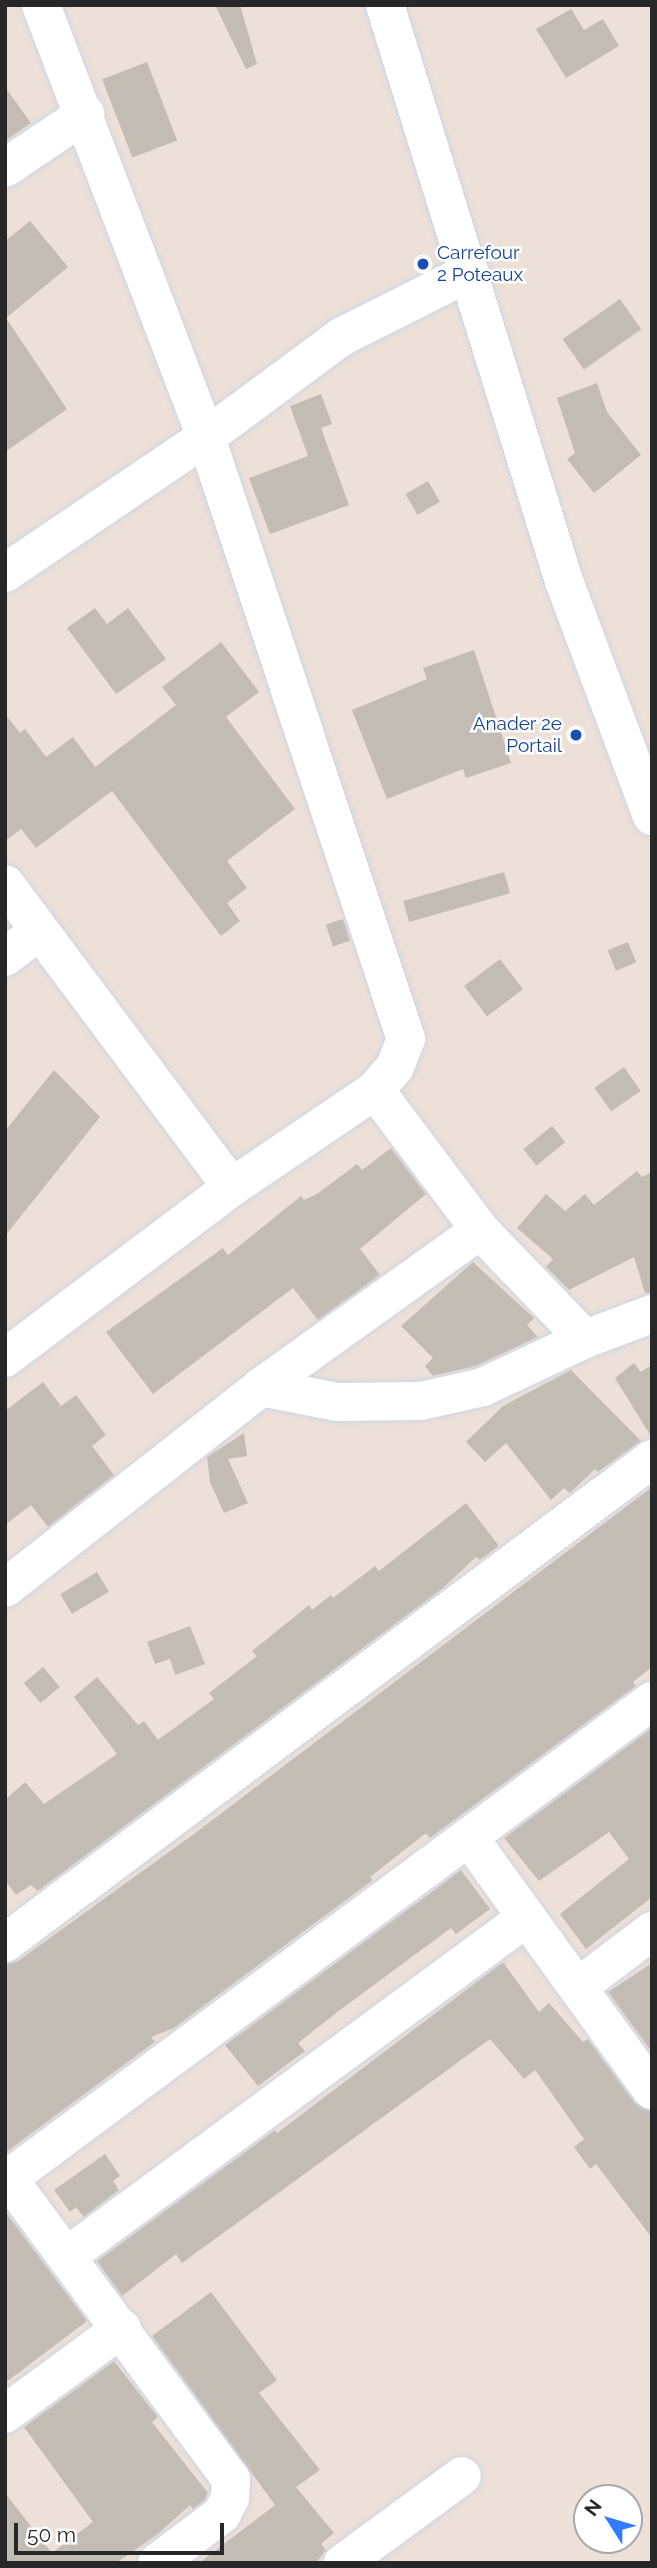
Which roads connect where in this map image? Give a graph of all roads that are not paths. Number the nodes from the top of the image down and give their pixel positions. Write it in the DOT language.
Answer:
graph roads {
  1 [pos="41,5"];
  2 [pos="385,5"];
  3 [pos="85,114"];
  4 [pos="5,168"];
  5 [pos="470,272"];
  6 [pos="206,437"];
  7 [pos="5,573"];
  8 [pos="639,749"];
  9 [pos="652,816"];
  10 [pos="5,884"];
  11 [pos="39,931"];
  12 [pos="5,957"];
  13 [pos="375,1090"];
  14 [pos="232,1186"];
  15 [pos="480,1230"];
  16 [pos="652,1314"];
  17 [pos="584,1339"];
  18 [pos="5,1358"];
  19 [pos="261,1387"];
  20 [pos="652,1459"];
  21 [pos="5,1588"];
  22 [pos="652,1701"];
  23 [pos="470,1839"];
  24 [pos="526,1918"];
  25 [pos="652,1931"];
  26 [pos="5,1943"];
  27 [pos="578,1987"];
  28 [pos="652,2090"];
  29 [pos="6,2178"];
  30 [pos="67,2256"];
  31 [pos="122,2328"];
  32 [pos="5,2414"];
  33 [pos="461,2476"];
  34 [pos="157,2563"];
  35 [pos="343,2563"];
  1 -- 3 [label="street"];
  2 -- 5 [label="street"];
  3 -- 4 [label="street"];
  3 -- 6 [label="street"];
  5 -- 6 [label="street"];
  5 -- 8 [label="street"];
  6 -- 7 [label="street"];
  6 -- 13 [label="street"];
  8 -- 9 [label="street"];
  10 -- 11 [label="street"];
  11 -- 12 [label="street"];
  11 -- 14 [label="street"];
  13 -- 14 [label="street"];
  13 -- 15 [label="street"];
  14 -- 18 [label="street"];
  15 -- 17 [label="street"];
  15 -- 19 [label="street"];
  16 -- 17 [label="street"];
  17 -- 19 [label="street"];
  19 -- 21 [label="street"];
  20 -- 26 [label="street"];
  22 -- 23 [label="street"];
  23 -- 24 [label="street"];
  23 -- 29 [label="street"];
  24 -- 27 [label="street"];
  24 -- 30 [label="street"];
  25 -- 27 [label="street"];
  27 -- 28 [label="street"];
  29 -- 30 [label="street"];
  30 -- 31 [label="street"];
  31 -- 32 [label="street"];
  31 -- 34 [label="street"];
  33 -- 35 [label="street"];
}
